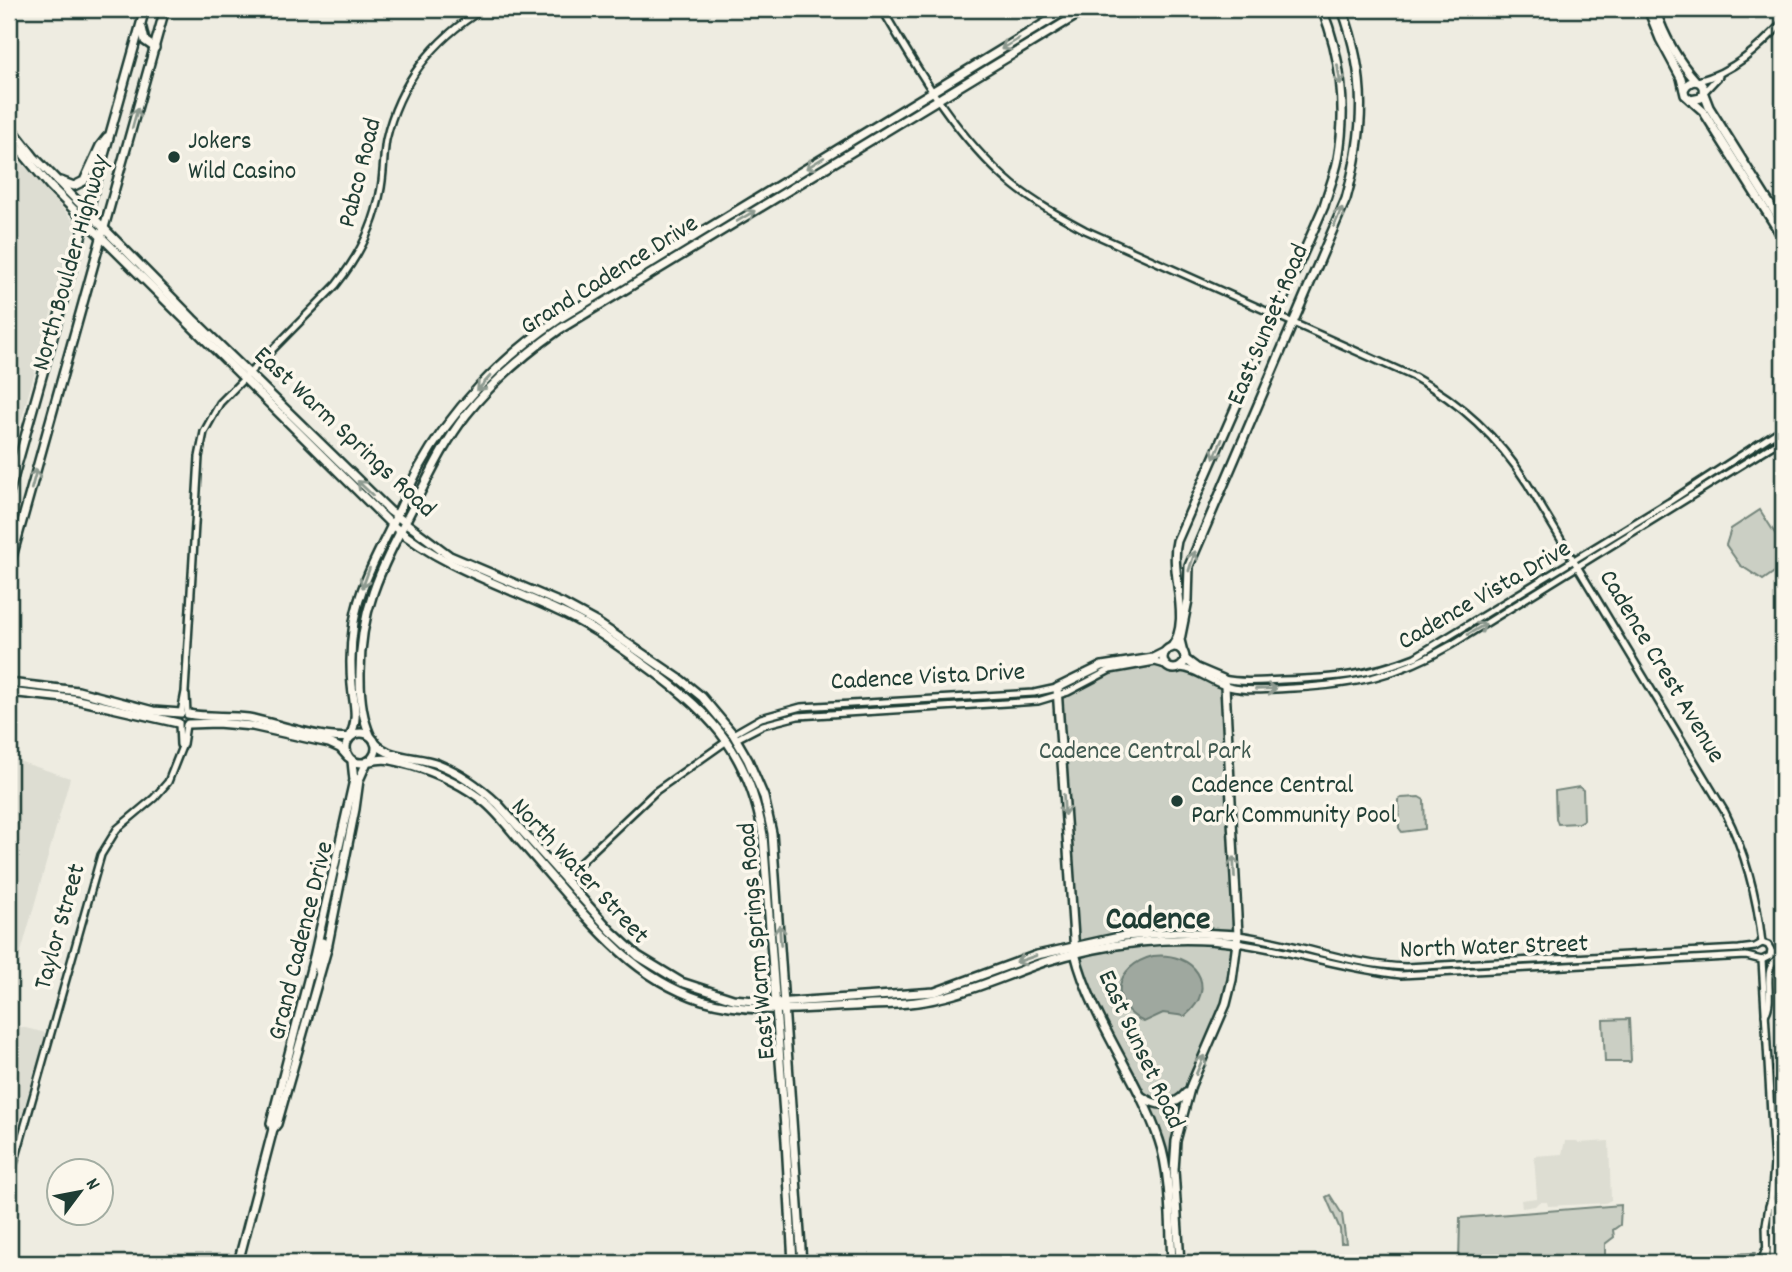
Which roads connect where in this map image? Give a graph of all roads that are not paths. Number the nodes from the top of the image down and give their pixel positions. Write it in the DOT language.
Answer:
graph roads {
  1 [pos="145,9"];
  2 [pos="165,9"];
  3 [pos="483,9"];
  4 [pos="882,9"];
  5 [pos="1068,9"];
  6 [pos="1087,9"];
  7 [pos="1322,9"];
  8 [pos="1342,9"];
  9 [pos="1647,9"];
  10 [pos="1655,9"];
  11 [pos="142,20"];
  12 [pos="1783,22"];
  13 [pos="136,41"];
  14 [pos="155,48"];
  15 [pos="148,67"];
  16 [pos="1721,74"];
  17 [pos="1697,81"];
  18 [pos="1685,89"];
  19 [pos="932,91"];
  20 [pos="1704,93"];
  21 [pos="938,100"];
  22 [pos="1691,100"];
  23 [pos="9,125"];
  24 [pos="110,134"];
  25 [pos="9,137"];
  26 [pos="57,180"];
  27 [pos="88,212"];
  28 [pos="86,221"];
  29 [pos="1783,225"];
  30 [pos="104,228"];
  31 [pos="102,237"];
  32 [pos="1783,238"];
  33 [pos="117,253"];
  34 [pos="95,260"];
  35 [pos="1275,314"];
  36 [pos="191,321"];
  37 [pos="1294,323"];
  38 [pos="247,376"];
  39 [pos="292,427"];
  40 [pos="1783,428"];
  41 [pos="1783,439"];
  42 [pos="328,452"];
  43 [pos="1696,485"];
  44 [pos="9,494"];
  45 [pos="1669,502"];
  46 [pos="1679,504"];
  47 [pos="396,516"];
  48 [pos="405,524"];
  49 [pos="392,525"];
  50 [pos="1623,530"];
  51 [pos="400,532"];
  52 [pos="1624,538"];
  53 [pos="1574,560"];
  54 [pos="1578,566"];
  55 [pos="9,568"];
  56 [pos="1168,650"];
  57 [pos="1184,655"];
  58 [pos="1166,665"];
  59 [pos="1180,668"];
  60 [pos="9,682"];
  61 [pos="1224,682"];
  62 [pos="9,692"];
  63 [pos="1058,692"];
  64 [pos="185,713"];
  65 [pos="709,718"];
  66 [pos="183,724"];
  67 [pos="370,735"];
  68 [pos="734,736"];
  69 [pos="350,737"];
  70 [pos="727,741"];
  71 [pos="376,743"];
  72 [pos="350,759"];
  73 [pos="368,762"];
  74 [pos="754,771"];
  75 [pos="456,783"];
  76 [pos="498,804"];
  77 [pos="536,859"];
  78 [pos="564,878"];
  79 [pos="322,922"];
  80 [pos="1238,939"];
  81 [pos="1762,943"];
  82 [pos="1755,947"];
  83 [pos="1074,950"];
  84 [pos="1771,953"];
  85 [pos="1783,954"];
  86 [pos="1759,959"];
  87 [pos="319,976"];
  88 [pos="776,1006"];
  89 [pos="786,1006"];
  90 [pos="1765,1015"];
  91 [pos="1191,1085"];
  92 [pos="1141,1096"];
  93 [pos="273,1129"];
  94 [pos="9,1182"];
  95 [pos="1772,1200"];
  96 [pos="795,1215"];
  97 [pos="1766,1251"];
  98 [pos="238,1263"];
  99 [pos="793,1263"];
  100 [pos="802,1263"];
  101 [pos="1172,1263"];
  102 [pos="1180,1263"];
  103 [pos="1764,1263"];
  104 [pos="1773,1263"];
  1 -- 11 [label="main road, North Boulder Highway"];
  2 -- 14 [label="main road, North Boulder Highway"];
  3 -- 38 [label="street, Pabco Road"];
  4 -- 19 [label="street, Cadence Crest Avenue"];
  5 -- 19 [label="main road, Grand Cadence Drive, one-way"];
  6 -- 21 [label="main road, Grand Cadence Drive"];
  7 -- 35 [label="main road, East Sunset Road, one-way"];
  37 -- 8 [label="main road, East Sunset Road, one-way"];
  9 -- 18 [label="main road"];
  10 -- 17 [label="main road"];
  11 -- 13 [label="main road, North Boulder Highway"];
  11 -- 14 [label="main road"];
  12 -- 16 [label="street"];
  13 -- 15 [label="main road"];
  13 -- 24 [label="main road, North Boulder Highway"];
  14 -- 15 [label="main road, North Boulder Highway"];
  30 -- 15 [label="main road, North Boulder Highway, one-way"];
  16 -- 17 [label="street"];
  16 -- 20 [label="street"];
  17 -- 18 [label="main road"];
  17 -- 20 [label="main road"];
  18 -- 22 [label="main road"];
  19 -- 21 [label="street, Cadence Crest Avenue"];
  19 -- 47 [label="main road, Grand Cadence Drive, one-way"];
  20 -- 22 [label="main road"];
  20 -- 29 [label="main road"];
  21 -- 35 [label="street, Cadence Crest Avenue"];
  48 -- 21 [label="main road, Grand Cadence Drive, one-way"];
  22 -- 32 [label="main road"];
  23 -- 26 [label="main road, East Warm Springs Road"];
  24 -- 26 [label="main road"];
  24 -- 27 [label="main road, North Boulder Highway"];
  25 -- 28 [label="main road, East Warm Springs Road"];
  26 -- 27 [label="main road, East Warm Springs Road"];
  27 -- 28 [label="main road, North Boulder Highway"];
  27 -- 30 [label="main road, East Warm Springs Road"];
  28 -- 31 [label="main road, East Warm Springs Road"];
  28 -- 44 [label="main road, North Boulder Highway"];
  30 -- 31 [label="main road, North Boulder Highway"];
  30 -- 36 [label="main road, East Warm Springs Road"];
  31 -- 33 [label="main road, East Warm Springs Road"];
  31 -- 34 [label="main road, North Boulder Highway"];
  33 -- 34 [label="main road"];
  33 -- 36 [label="main road, East Warm Springs Road"];
  55 -- 34 [label="main road, North Boulder Highway, one-way"];
  35 -- 37 [label="street, Cadence Crest Avenue"];
  35 -- 56 [label="main road, East Sunset Road, one-way"];
  36 -- 38 [label="main road, East Warm Springs Road"];
  37 -- 53 [label="street, Cadence Crest Avenue"];
  57 -- 37 [label="main road, East Sunset Road, one-way"];
  38 -- 39 [label="main road, East Warm Springs Road"];
  38 -- 42 [label="main road, East Warm Springs Road"];
  38 -- 64 [label="street"];
  39 -- 42 [label="main road"];
  39 -- 49 [label="main road, East Warm Springs Road"];
  40 -- 43 [label="street, Cadence Vista Drive"];
  41 -- 46 [label="street, Cadence Vista Drive"];
  47 -- 42 [label="main road, East Warm Springs Road, one-way"];
  43 -- 45 [label="street, Cadence Vista Drive"];
  43 -- 46 [label="street"];
  45 -- 46 [label="street"];
  45 -- 50 [label="street, Cadence Vista Drive"];
  46 -- 52 [label="street, Cadence Vista Drive"];
  47 -- 48 [label="main road, East Warm Springs Road"];
  47 -- 49 [label="main road, Grand Cadence Drive"];
  48 -- 51 [label="main road, Grand Cadence Drive"];
  48 -- 68 [label="main road, East Warm Springs Road"];
  49 -- 51 [label="main road, East Warm Springs Road"];
  49 -- 69 [label="main road, Grand Cadence Drive, one-way"];
  50 -- 52 [label="street"];
  50 -- 53 [label="street, Cadence Vista Drive"];
  51 -- 65 [label="main road, East Warm Springs Road"];
  51 -- 67 [label="main road, Grand Cadence Drive"];
  52 -- 54 [label="street, Cadence Vista Drive"];
  53 -- 54 [label="street, Cadence Crest Avenue"];
  53 -- 61 [label="street, Cadence Vista Drive"];
  61 -- 54 [label="street, Cadence Vista Drive, one-way"];
  54 -- 81 [label="street, Cadence Crest Avenue"];
  56 -- 57 [label="main road"];
  56 -- 58 [label="main road"];
  56 -- 63 [label="main road, Cadence Vista Drive"];
  57 -- 59 [label="main road"];
  57 -- 61 [label="main road, Cadence Vista Drive"];
  58 -- 59 [label="main road"];
  58 -- 63 [label="street, Cadence Vista Drive"];
  59 -- 61 [label="street, Cadence Vista Drive"];
  60 -- 64 [label="main road"];
  80 -- 61 [label="main road, East Sunset Road, one-way"];
  62 -- 66 [label="main road, North Water Street"];
  63 -- 68 [label="street, Cadence Vista Drive"];
  63 -- 83 [label="main road, East Sunset Road, one-way"];
  64 -- 66 [label="main road"];
  64 -- 66 [label="main road"];
  64 -- 69 [label="main road"];
  65 -- 68 [label="main road"];
  65 -- 70 [label="main road, East Warm Springs Road"];
  66 -- 72 [label="main road, North Water Street"];
  66 -- 94 [label="street, Taylor Street"];
  67 -- 69 [label="main road"];
  67 -- 71 [label="main road"];
  68 -- 74 [label="main road, East Warm Springs Road"];
  69 -- 72 [label="main road"];
  70 -- 74 [label="main road"];
  70 -- 78 [label="street"];
  70 -- 88 [label="main road, East Warm Springs Road"];
  71 -- 73 [label="main road"];
  71 -- 76 [label="main road, North Water Street"];
  72 -- 73 [label="main road, North Water Street"];
  72 -- 79 [label="main road, Grand Cadence Drive"];
  73 -- 75 [label="main road, North Water Street"];
  73 -- 87 [label="main road, Grand Cadence Drive"];
  89 -- 74 [label="main road, East Warm Springs Road, one-way"];
  75 -- 76 [label="main road"];
  75 -- 77 [label="main road, North Water Street"];
  76 -- 78 [label="main road, North Water Street"];
  77 -- 78 [label="main road"];
  77 -- 88 [label="main road, North Water Street"];
  78 -- 88 [label="main road, North Water Street"];
  79 -- 87 [label="main road"];
  79 -- 93 [label="main road, Grand Cadence Drive"];
  80 -- 82 [label="street, North Water Street"];
  80 -- 83 [label="main road, North Water Street"];
  80 -- 86 [label="street, North Water Street"];
  91 -- 80 [label="main road, East Sunset Road, one-way"];
  81 -- 82 [label="street"];
  81 -- 84 [label="street"];
  82 -- 86 [label="street"];
  83 -- 89 [label="main road, North Water Street"];
  83 -- 92 [label="main road, East Sunset Road"];
  84 -- 85 [label="street"];
  84 -- 86 [label="street"];
  85 -- 90 [label="street"];
  86 -- 90 [label="street"];
  87 -- 93 [label="main road, Grand Cadence Drive"];
  88 -- 89 [label="main road, North Water Street"];
  88 -- 96 [label="main road, East Warm Springs Road"];
  89 -- 96 [label="main road, East Warm Springs Road"];
  90 -- 95 [label="street"];
  91 -- 92 [label="main road"];
  91 -- 102 [label="main road, East Sunset Road"];
  92 -- 101 [label="main road, East Sunset Road"];
  93 -- 98 [label="main road, Grand Cadence Drive"];
  95 -- 97 [label="street"];
  95 -- 104 [label="street"];
  96 -- 99 [label="main road, East Warm Springs Road"];
  96 -- 100 [label="main road, East Warm Springs Road"];
  97 -- 103 [label="main road"];
}
